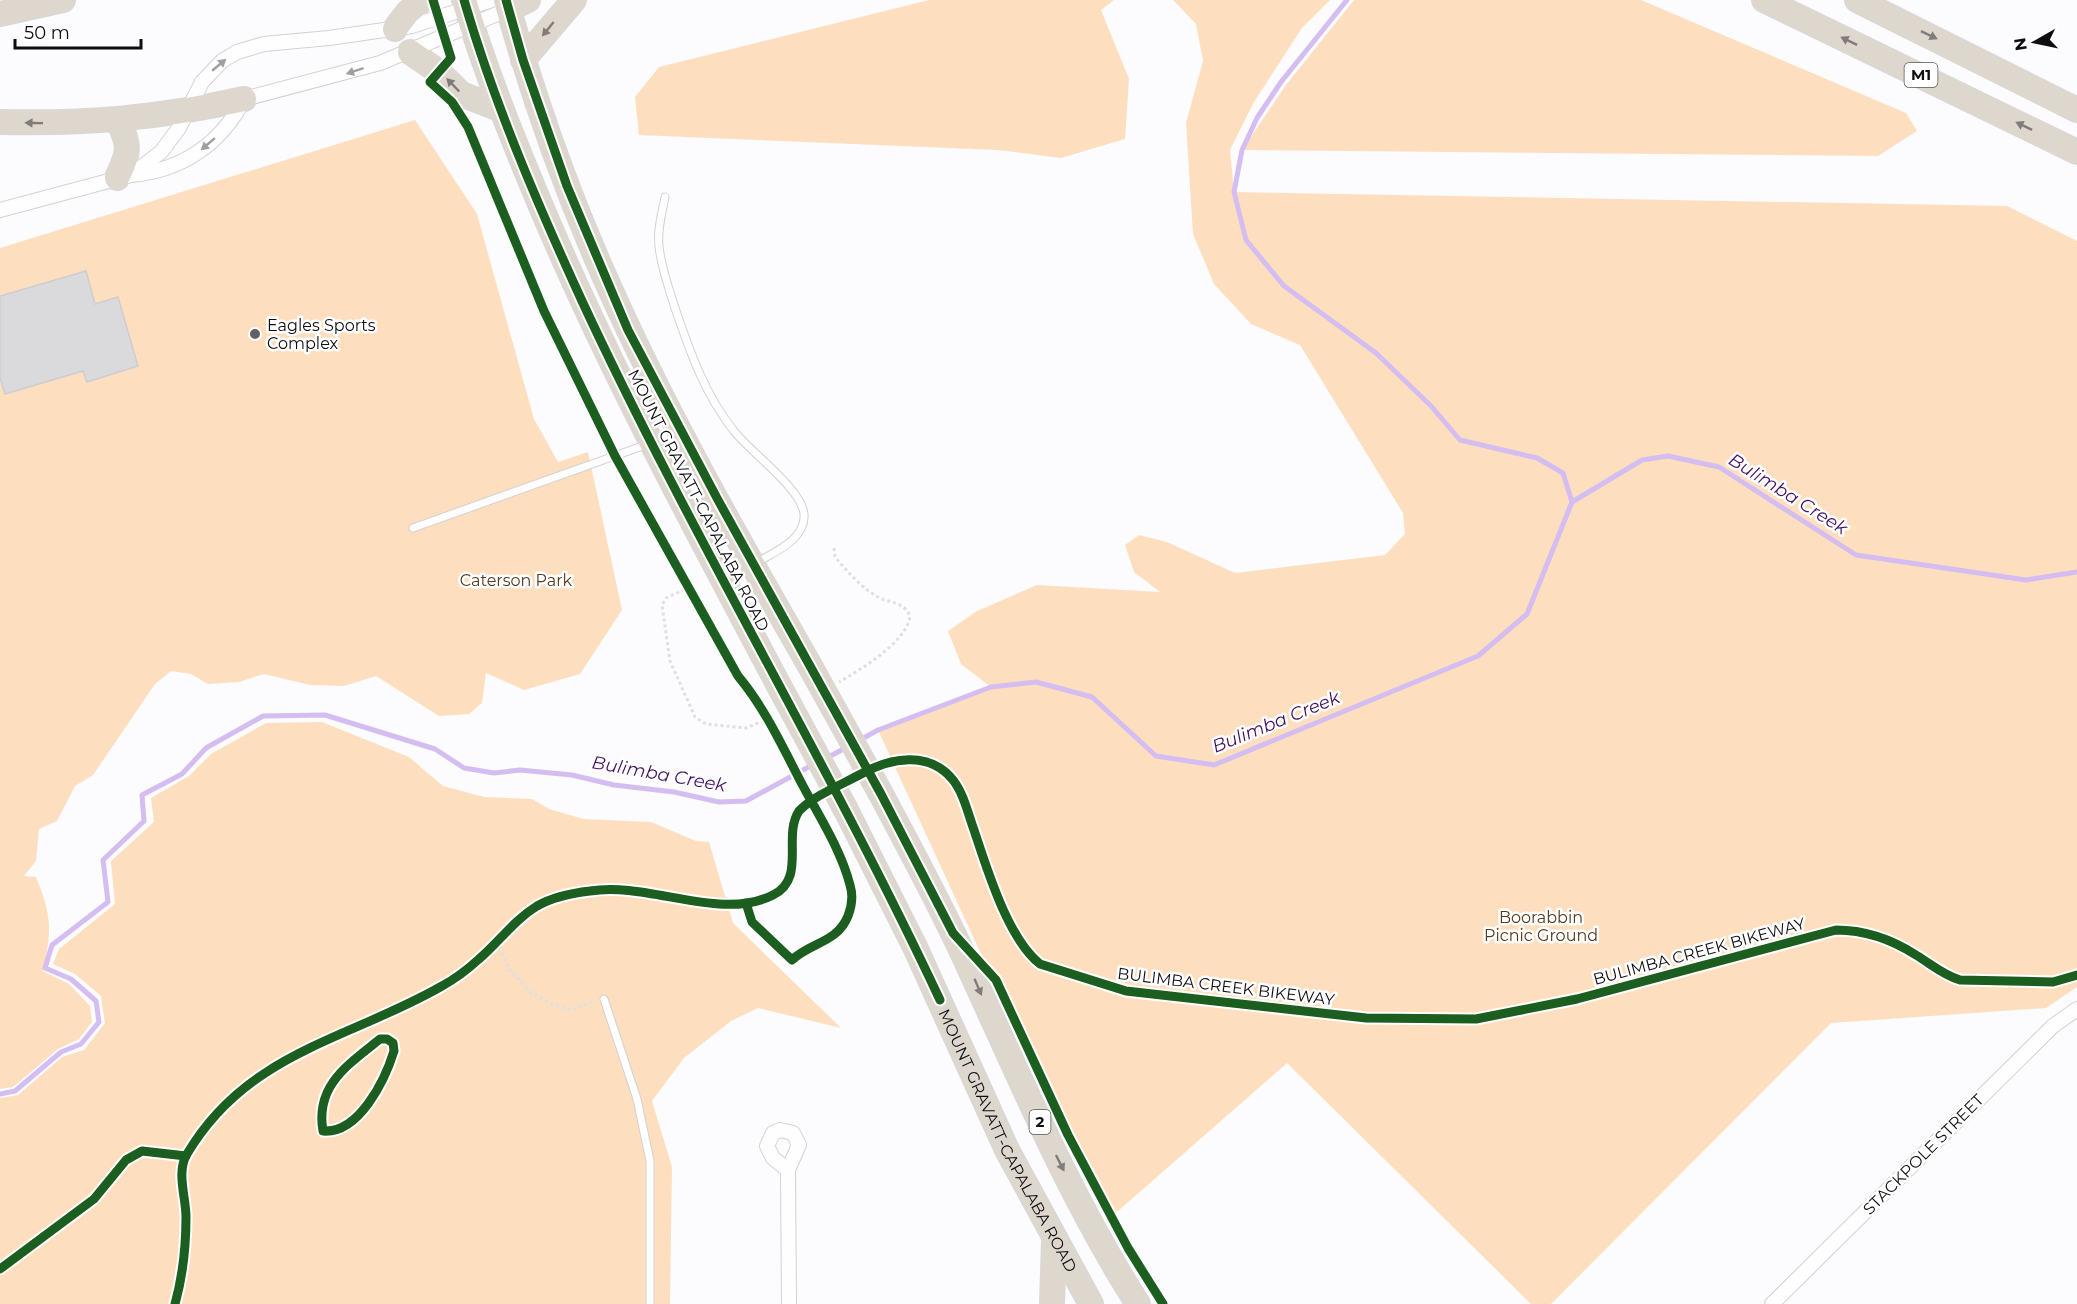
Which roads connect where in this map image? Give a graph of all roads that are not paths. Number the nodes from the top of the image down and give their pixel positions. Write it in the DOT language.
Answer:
graph roads {
  1 [pos="63,0"];
  2 [pos="422,0"];
  3 [pos="574,0"];
  4 [pos="1764,0"];
  5 [pos="1857,0"];
  6 [pos="509,2"];
  7 [pos="468,11"];
  8 [pos="0,14"];
  9 [pos="395,29"];
  10 [pos="410,52"];
  11 [pos="523,60"];
  12 [pos="244,99"];
  13 [pos="500,109"];
  14 [pos="2077,110"];
  15 [pos="186,112"];
  16 [pos="118,121"];
  17 [pos="0,122"];
  18 [pos="2077,152"];
  19 [pos="124,176"];
  20 [pos="665,197"];
  21 [pos="0,210"];
  22 [pos="651,443"];
  23 [pos="413,528"];
  24 [pos="753,564"];
  25 [pos="604,999"];
  26 [pos="2077,1009"];
  27 [pos="788,1170"];
  28 [pos="1054,1240"];
  29 [pos="650,1304"];
  30 [pos="789,1304"];
  31 [pos="1052,1304"];
  32 [pos="1091,1304"];
  33 [pos="1138,1304"];
  34 [pos="1772,1304"];
  1 -- 8 [label="highway"];
  2 -- 9 [label="highway"];
  3 -- 11 [label="highway, one-way"];
  18 -- 4 [label="highway, M1, one-way"];
  5 -- 14 [label="highway, M1, one-way"];
  6 -- 7 [label="street"];
  6 -- 11 [label="highway, MOUNT GRAVATT-CAPALABA ROAD / 2"];
  7 -- 9 [label="street"];
  7 -- 10 [label="street"];
  7 -- 13 [label="highway, MOUNT GRAVATT-CAPALABA ROAD"];
  15 -- 9 [label="street, one-way"];
  10 -- 12 [label="street, one-way"];
  13 -- 10 [label="highway, one-way"];
  11 -- 24 [label="highway, MOUNT GRAVATT-CAPALABA ROAD / 2"];
  12 -- 15 [label="highway"];
  12 -- 19 [label="street, one-way"];
  13 -- 22 [label="highway, MOUNT GRAVATT-CAPALABA ROAD"];
  15 -- 16 [label="highway"];
  15 -- 19 [label="street"];
  16 -- 17 [label="highway, one-way"];
  16 -- 19 [label="highway"];
  19 -- 21 [label="street"];
  20 -- 24 [label="lane, MOUNT GRAVATT-CAPALABA ROAD"];
  22 -- 23 [label="lane"];
  22 -- 28 [label="highway, MOUNT GRAVATT-CAPALABA ROAD, bridge"];
  24 -- 33 [label="highway, MOUNT GRAVATT-CAPALABA ROAD / 2, one-way, bridge"];
  25 -- 29 [label="lane"];
  26 -- 34 [label="street, STACKPOLE STREET"];
  27 -- 30 [label="street"];
  28 -- 31 [label="highway"];
  28 -- 32 [label="highway, MOUNT GRAVATT-CAPALABA ROAD"];
}
